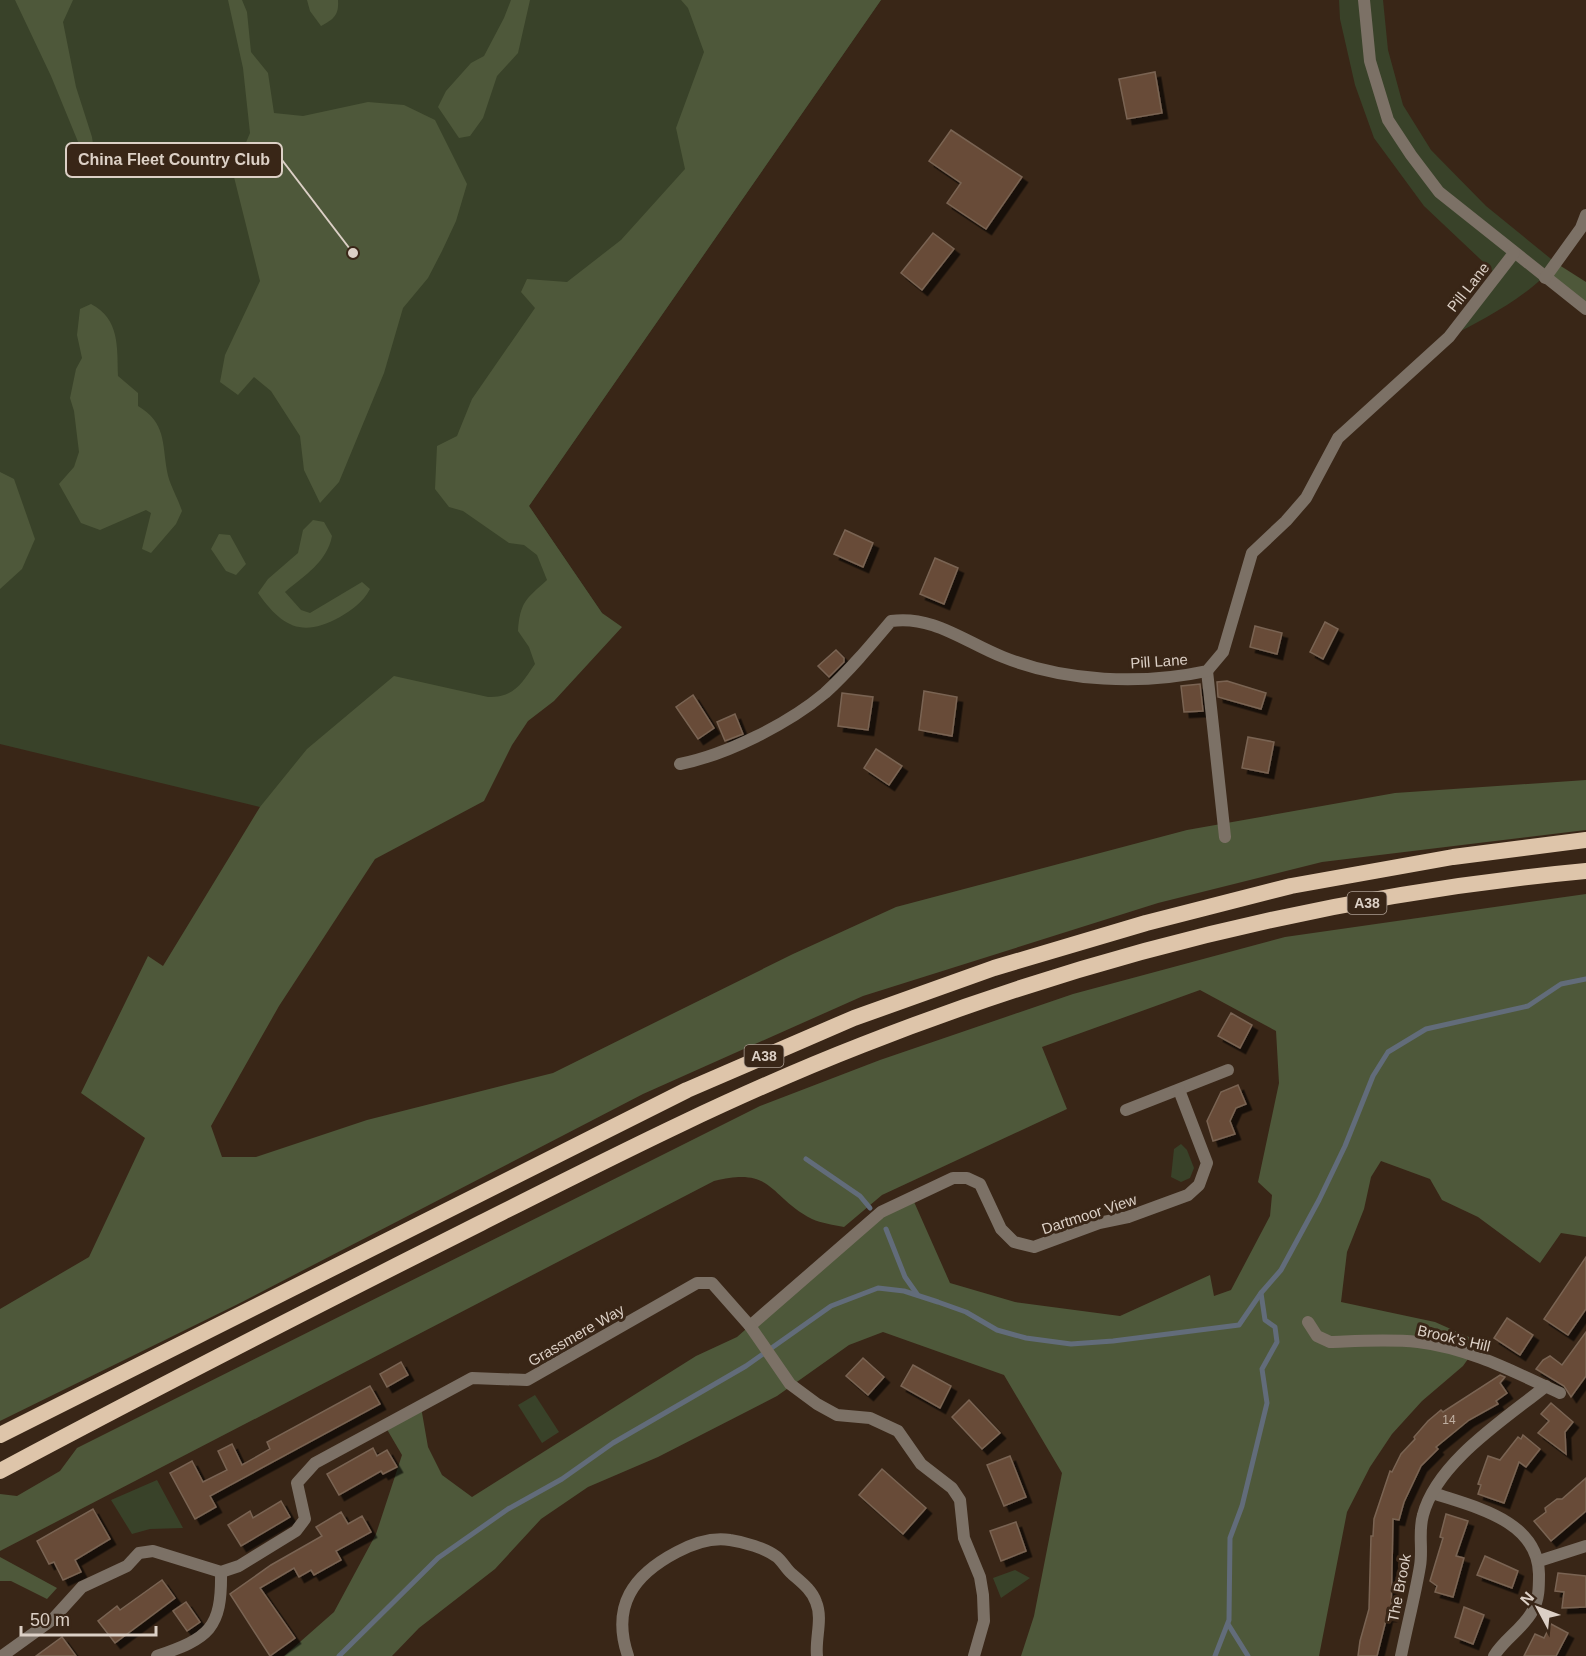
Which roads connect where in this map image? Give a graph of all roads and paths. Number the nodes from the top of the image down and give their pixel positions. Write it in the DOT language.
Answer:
graph roads {
  1 [pos="1364,0"];
  2 [pos="1586,215"];
  3 [pos="1514,253"];
  4 [pos="1545,278"];
  5 [pos="1586,309"];
  6 [pos="1207,671"];
  7 [pos="680,764"];
  8 [pos="1225,837"];
  9 [pos="1586,840"];
  10 [pos="1586,871"];
  11 [pos="1228,1070"];
  12 [pos="1179,1090"];
  13 [pos="1126,1110"];
  14 [pos="1308,1322"];
  15 [pos="750,1326"];
  16 [pos="1546,1386"];
  17 [pos="1560,1393"];
  18 [pos="0,1435"];
  19 [pos="0,1471"];
  20 [pos="1433,1493"];
  21 [pos="1586,1546"];
  22 [pos="1539,1561"];
  23 [pos="220,1572"];
  24 [pos="2,1656"];
  25 [pos="157,1656"];
  26 [pos="628,1656"];
  27 [pos="817,1656"];
  28 [pos="974,1656"];
  29 [pos="1401,1656"];
  30 [pos="1494,1656"];
  1 -- 3 [label="street"];
  2 -- 4 [label="street"];
  3 -- 4 [label="street"];
  3 -- 6 [label="street, Pill Lane"];
  4 -- 5 [label="street"];
  6 -- 7 [label="street, Pill Lane"];
  6 -- 8 [label="street"];
  9 -- 18 [label="highway, A38"];
  10 -- 19 [label="highway, A38"];
  11 -- 12 [label="street"];
  12 -- 13 [label="street"];
  12 -- 15 [label="street, Dartmoor View"];
  14 -- 16 [label="street, Brook's Hill"];
  15 -- 23 [label="street, Grassmere Way"];
  15 -- 28 [label="street, Grassmere Way"];
  16 -- 17 [label="street, Brook's Hill"];
  16 -- 20 [label="street, The Brook"];
  20 -- 22 [label="street"];
  20 -- 29 [label="street, The Brook"];
  21 -- 22 [label="street"];
  22 -- 30 [label="street"];
  23 -- 24 [label="street"];
  23 -- 25 [label="street"];
  26 -- 27 [label="street"];
}
